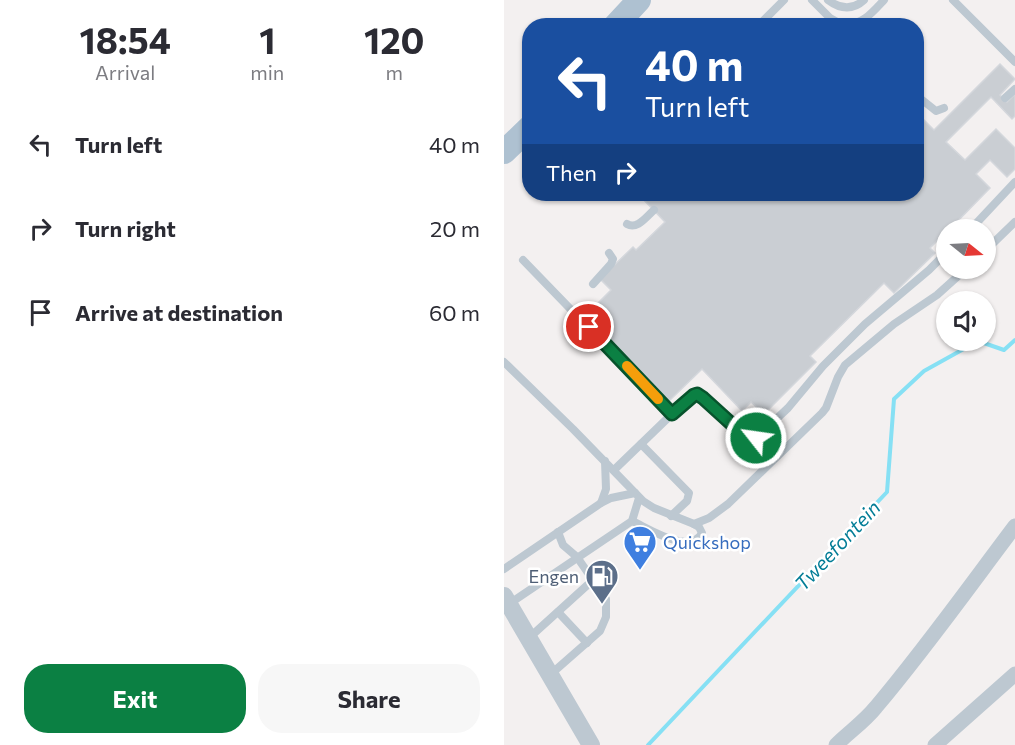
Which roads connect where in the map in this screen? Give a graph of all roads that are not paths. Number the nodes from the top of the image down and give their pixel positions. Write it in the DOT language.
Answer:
graph roads {
  1 [pos="639,0"];
  2 [pos="657,0"];
  3 [pos="784,0"];
  4 [pos="812,0"];
  5 [pos="828,0"];
  6 [pos="864,0"];
  7 [pos="884,0"];
  8 [pos="954,0"];
  9 [pos="622,18"];
  10 [pos="640,18"];
  11 [pos="766,18"];
  12 [pos="831,18"];
  13 [pos="866,18"];
  14 [pos="1015,62"];
  15 [pos="1015,89"];
  16 [pos="1005,98"];
  17 [pos="924,101"];
  18 [pos="944,108"];
  19 [pos="522,117"];
  20 [pos="504,134"];
  21 [pos="522,135"];
  22 [pos="504,152"];
  23 [pos="1015,182"];
  24 [pos="654,210"];
  25 [pos="980,219"];
  26 [pos="1015,222"];
  27 [pos="627,224"];
  28 [pos="996,240"];
  29 [pos="609,253"];
  30 [pos="523,260"];
  31 [pos="936,263"];
  32 [pos="955,279"];
  33 [pos="593,284"];
  34 [pos="504,362"];
  35 [pos="672,414"];
  36 [pos="641,444"];
  37 [pos="605,461"];
  38 [pos="614,471"];
  39 [pos="637,495"];
  40 [pos="601,503"];
  41 [pos="671,516"];
  42 [pos="632,520"];
  43 [pos="694,524"];
  44 [pos="1015,526"];
  45 [pos="558,532"];
  46 [pos="577,556"];
  47 [pos="504,569"];
  48 [pos="593,580"];
  49 [pos="507,600"];
  50 [pos="558,612"];
  51 [pos="529,638"];
  52 [pos="587,643"];
  53 [pos="1015,674"];
  54 [pos="550,675"];
  55 [pos="591,745"];
  56 [pos="836,745"];
  57 [pos="935,745"];
  1 -- 9 [label="main road"];
  2 -- 10 [label="main road"];
  3 -- 11 [label="lane"];
  4 -- 12 [label="lane"];
  5 -- 6 [label="lane"];
  7 -- 13 [label="lane"];
  8 -- 14 [label="lane"];
  15 -- 16 [label="lane"];
  17 -- 18 [label="lane"];
  19 -- 20 [label="main road"];
  21 -- 22 [label="main road"];
  23 -- 25 [label="lane"];
  24 -- 27 [label="lane"];
  26 -- 28 [label="lane"];
  29 -- 33 [label="lane"];
  30 -- 35 [label="lane"];
  31 -- 35 [label="lane"];
  32 -- 43 [label="lane"];
  34 -- 37 [label="lane"];
  35 -- 36 [label="lane"];
  36 -- 38 [label="lane"];
  36 -- 41 [label="lane"];
  37 -- 38 [label="lane"];
  37 -- 40 [label="lane"];
  38 -- 39 [label="lane"];
  39 -- 40 [label="lane"];
  39 -- 41 [label="lane"];
  39 -- 42 [label="lane"];
  40 -- 45 [label="lane"];
  41 -- 43 [label="lane"];
  42 -- 43 [label="lane"];
  42 -- 46 [label="lane"];
  44 -- 56 [label="street"];
  45 -- 46 [label="lane"];
  45 -- 47 [label="lane"];
  46 -- 48 [label="lane"];
  46 -- 49 [label="lane"];
  48 -- 50 [label="lane"];
  48 -- 52 [label="lane"];
  49 -- 51 [label="street"];
  50 -- 51 [label="lane"];
  50 -- 52 [label="lane"];
  51 -- 54 [label="street"];
  52 -- 54 [label="lane"];
  53 -- 57 [label="street"];
  54 -- 55 [label="street"];
}
